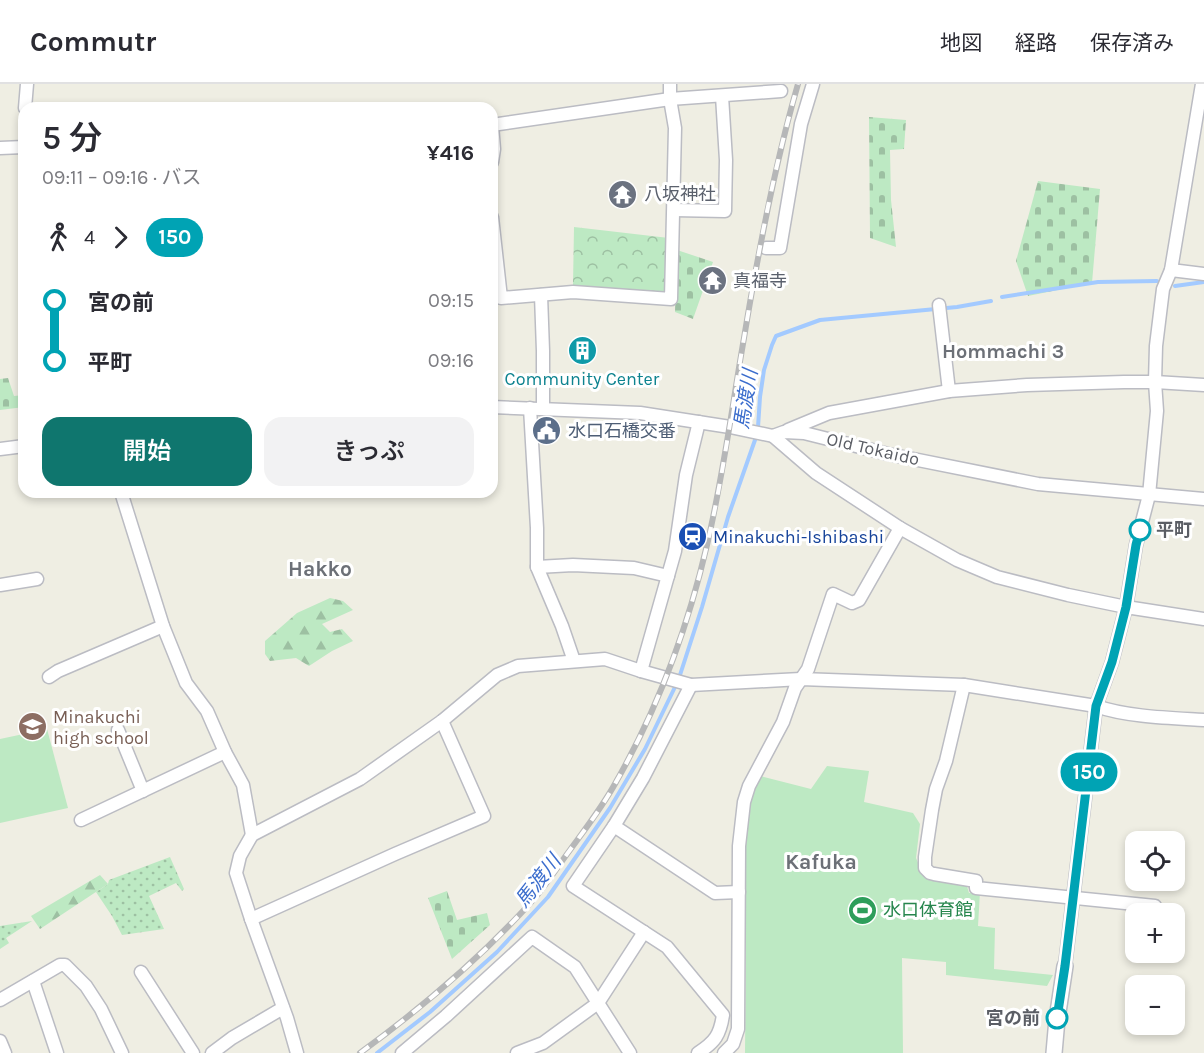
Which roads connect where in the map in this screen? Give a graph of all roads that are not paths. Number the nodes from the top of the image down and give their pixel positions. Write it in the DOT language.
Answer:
graph roads {
  1 [pos="27,84"];
  2 [pos="670,84"];
  3 [pos="813,84"];
  4 [pos="1202,84"];
  5 [pos="781,91"];
  6 [pos="722,96"];
  7 [pos="669,99"];
  8 [pos="26,102"];
  9 [pos="498,124"];
  10 [pos="18,147"];
  11 [pos="0,148"];
  12 [pos="674,210"];
  13 [pos="766,248"];
  14 [pos="1170,270"];
  15 [pos="498,274"];
  16 [pos="1204,274"];
  17 [pos="541,295"];
  18 [pos="940,308"];
  19 [pos="1155,382"];
  20 [pos="1204,385"];
  21 [pos="949,392"];
  22 [pos="498,407"];
  23 [pos="536,408"];
  24 [pos="699,422"];
  25 [pos="779,434"];
  26 [pos="18,447"];
  27 [pos="0,449"];
  28 [pos="1149,495"];
  29 [pos="123,498"];
  30 [pos="1204,499"];
  31 [pos="900,528"];
  32 [pos="537,567"];
  33 [pos="668,576"];
  34 [pos="37,579"];
  35 [pos="0,585"];
  36 [pos="1126,607"];
  37 [pos="1204,619"];
  38 [pos="163,626"];
  39 [pos="574,661"];
  40 [pos="641,671"];
  41 [pos="49,677"];
  42 [pos="801,679"];
  43 [pos="692,685"];
  44 [pos="964,686"];
  45 [pos="1096,706"];
  46 [pos="1204,720"];
  47 [pos="442,721"];
  48 [pos="118,730"];
  49 [pos="225,752"];
  50 [pos="143,791"];
  51 [pos="81,820"];
  52 [pos="614,826"];
  53 [pos="252,835"];
  54 [pos="739,892"];
  55 [pos="1074,898"];
  56 [pos="1125,903"];
  57 [pos="251,919"];
  58 [pos="644,932"];
  59 [pos="1065,966"];
  60 [pos="141,972"];
  61 [pos="33,981"];
  62 [pos="0,1000"];
  63 [pos="598,1003"];
  64 [pos="283,1008"];
  65 [pos="0,1041"];
  66 [pos="546,1048"];
  67 [pos="5,1053"];
  68 [pos="57,1053"];
  69 [pos="122,1053"];
  70 [pos="193,1053"];
  71 [pos="213,1053"];
  72 [pos="297,1053"];
  73 [pos="402,1053"];
  74 [pos="517,1053"];
  75 [pos="630,1053"];
  76 [pos="698,1053"];
  77 [pos="724,1053"];
  78 [pos="1054,1053"];
  1 -- 8 [label="street"];
  2 -- 7 [label="street"];
  3 -- 13 [label="street"];
  4 -- 14 [label="street"];
  5 -- 6 [label="street"];
  6 -- 7 [label="street"];
  6 -- 12 [label="street"];
  7 -- 9 [label="street"];
  7 -- 12 [label="street"];
  10 -- 11 [label="street"];
  12 -- 17 [label="street"];
  14 -- 16 [label="street"];
  14 -- 19 [label="street"];
  15 -- 17 [label="street"];
  17 -- 23 [label="street"];
  18 -- 21 [label="street"];
  19 -- 20 [label="street"];
  19 -- 21 [label="street"];
  19 -- 28 [label="street"];
  21 -- 25 [label="street"];
  22 -- 23 [label="street, Old Tokaido"];
  23 -- 24 [label="street, Old Tokaido"];
  23 -- 32 [label="street"];
  24 -- 25 [label="street, Old Tokaido"];
  24 -- 33 [label="street"];
  25 -- 28 [label="street, Old Tokaido"];
  25 -- 31 [label="street"];
  26 -- 27 [label="street"];
  28 -- 30 [label="street, Old Tokaido"];
  28 -- 36 [label="street"];
  29 -- 38 [label="street"];
  31 -- 36 [label="street"];
  31 -- 42 [label="street"];
  32 -- 33 [label="street"];
  32 -- 39 [label="street"];
  33 -- 40 [label="street"];
  34 -- 35 [label="street"];
  36 -- 37 [label="street"];
  36 -- 45 [label="street"];
  38 -- 41 [label="street"];
  38 -- 49 [label="street"];
  39 -- 40 [label="street"];
  39 -- 47 [label="street"];
  40 -- 43 [label="street"];
  42 -- 43 [label="street"];
  42 -- 44 [label="street"];
  42 -- 54 [label="street"];
  43 -- 52 [label="street"];
  44 -- 45 [label="street"];
  44 -- 55 [label="street"];
  45 -- 46 [label="street"];
  45 -- 55 [label="street"];
  47 -- 53 [label="street"];
  47 -- 57 [label="street"];
  48 -- 50 [label="street"];
  49 -- 50 [label="street"];
  49 -- 53 [label="street"];
  50 -- 51 [label="street"];
  52 -- 54 [label="street"];
  52 -- 58 [label="street"];
  53 -- 57 [label="street"];
  54 -- 77 [label="street"];
  55 -- 56 [label="street"];
  55 -- 59 [label="street"];
  57 -- 64 [label="street"];
  58 -- 63 [label="street"];
  58 -- 76 [label="street"];
  59 -- 78 [label="street"];
  60 -- 70 [label="street"];
  61 -- 62 [label="street"];
  61 -- 68 [label="street"];
  61 -- 69 [label="street"];
  63 -- 66 [label="street"];
  63 -- 73 [label="street"];
  63 -- 75 [label="street"];
  64 -- 71 [label="street"];
  64 -- 72 [label="street"];
  65 -- 67 [label="street"];
  66 -- 74 [label="street"];
}
